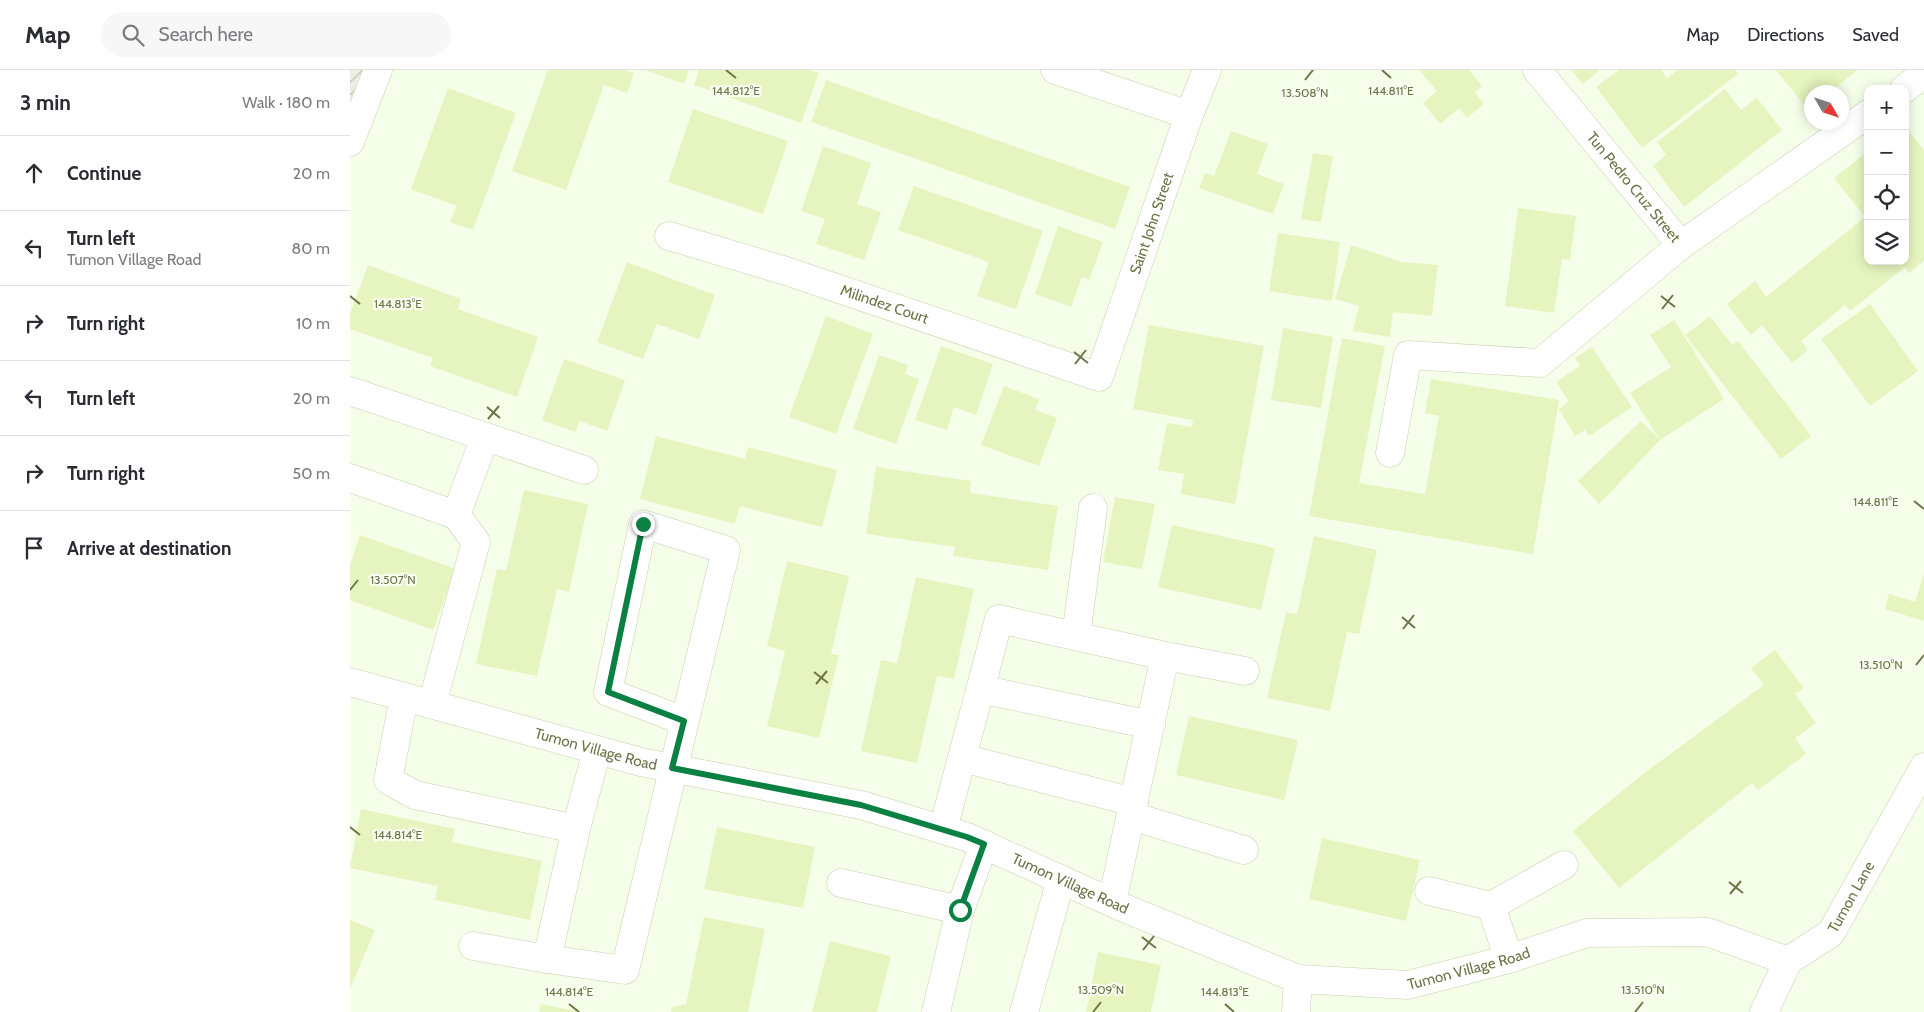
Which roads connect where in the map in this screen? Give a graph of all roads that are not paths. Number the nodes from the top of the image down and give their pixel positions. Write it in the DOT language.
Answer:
graph roads {
  1 [pos="378,70"];
  2 [pos="1055,70"];
  3 [pos="1207,70"];
  4 [pos="1536,70"];
  5 [pos="1924,74"];
  6 [pos="1909,85"];
  7 [pos="1189,115"];
  8 [pos="1864,117"];
  9 [pos="350,142"];
  10 [pos="669,236"];
  11 [pos="1681,246"];
  12 [pos="1099,377"];
  13 [pos="350,392"];
  14 [pos="485,437"];
  15 [pos="1390,453"];
  16 [pos="584,470"];
  17 [pos="350,478"];
  18 [pos="1093,508"];
  19 [pos="456,515"];
  20 [pos="1076,636"];
  21 [pos="1165,656"];
  22 [pos="1245,671"];
  23 [pos="350,682"];
  24 [pos="980,689"];
  25 [pos="404,697"];
  26 [pos="432,704"];
  27 [pos="684,721"];
  28 [pos="1151,725"];
  29 [pos="597,750"];
  30 [pos="962,758"];
  31 [pos="672,768"];
  32 [pos="1924,768"];
  33 [pos="1132,809"];
  34 [pos="576,829"];
  35 [pos="943,829"];
  36 [pos="984,844"];
  37 [pos="1244,850"];
  38 [pos="1564,865"];
  39 [pos="1061,879"];
  40 [pos="842,883"];
  41 [pos="1429,891"];
  42 [pos="1112,902"];
  43 [pos="1491,906"];
  44 [pos="960,910"];
  45 [pos="473,946"];
  46 [pos="1509,959"];
  47 [pos="547,960"];
  48 [pos="1788,961"];
  49 [pos="1298,978"];
  50 [pos="936,1012"];
  51 [pos="1024,1012"];
  52 [pos="1296,1012"];
  53 [pos="1764,1012"];
  1 -- 9 [label="street"];
  2 -- 7 [label="street"];
  3 -- 7 [label="street, Saint John Street"];
  4 -- 11 [label="street, Tun Pedro Cruz Street"];
  5 -- 6 [label="street"];
  7 -- 12 [label="street, Saint John Street"];
  8 -- 11 [label="street, Tun Pedro Cruz Street"];
  10 -- 12 [label="street, Milindez Court"];
  11 -- 15 [label="street"];
  13 -- 14 [label="street"];
  14 -- 16 [label="street"];
  14 -- 19 [label="street"];
  17 -- 19 [label="street"];
  18 -- 20 [label="street"];
  19 -- 26 [label="street"];
  20 -- 21 [label="street"];
  20 -- 24 [label="street"];
  21 -- 22 [label="street"];
  21 -- 28 [label="street"];
  23 -- 25 [label="street, Tumon Village Road"];
  24 -- 28 [label="street"];
  24 -- 30 [label="street"];
  25 -- 26 [label="street, Tumon Village Road"];
  25 -- 34 [label="street"];
  26 -- 29 [label="street, Tumon Village Road"];
  27 -- 27 [label="street"];
  27 -- 31 [label="street"];
  28 -- 33 [label="street"];
  29 -- 31 [label="street, Tumon Village Road"];
  29 -- 34 [label="street"];
  30 -- 33 [label="street"];
  30 -- 35 [label="street"];
  31 -- 35 [label="street, Tumon Village Road"];
  31 -- 47 [label="street"];
  32 -- 48 [label="street, Tumon Lane"];
  33 -- 37 [label="street"];
  33 -- 42 [label="street"];
  34 -- 47 [label="street"];
  35 -- 36 [label="street, Tumon Village Road"];
  36 -- 39 [label="street, Tumon Village Road"];
  36 -- 44 [label="street"];
  38 -- 43 [label="street"];
  39 -- 42 [label="street, Tumon Village Road"];
  39 -- 51 [label="street"];
  40 -- 44 [label="street"];
  41 -- 43 [label="street"];
  42 -- 49 [label="street, Tumon Village Road"];
  43 -- 46 [label="street"];
  44 -- 50 [label="street"];
  45 -- 47 [label="street"];
  46 -- 48 [label="street, Tumon Village Road"];
  46 -- 49 [label="street, Tumon Village Road"];
  48 -- 53 [label="street"];
  49 -- 52 [label="street"];
}
